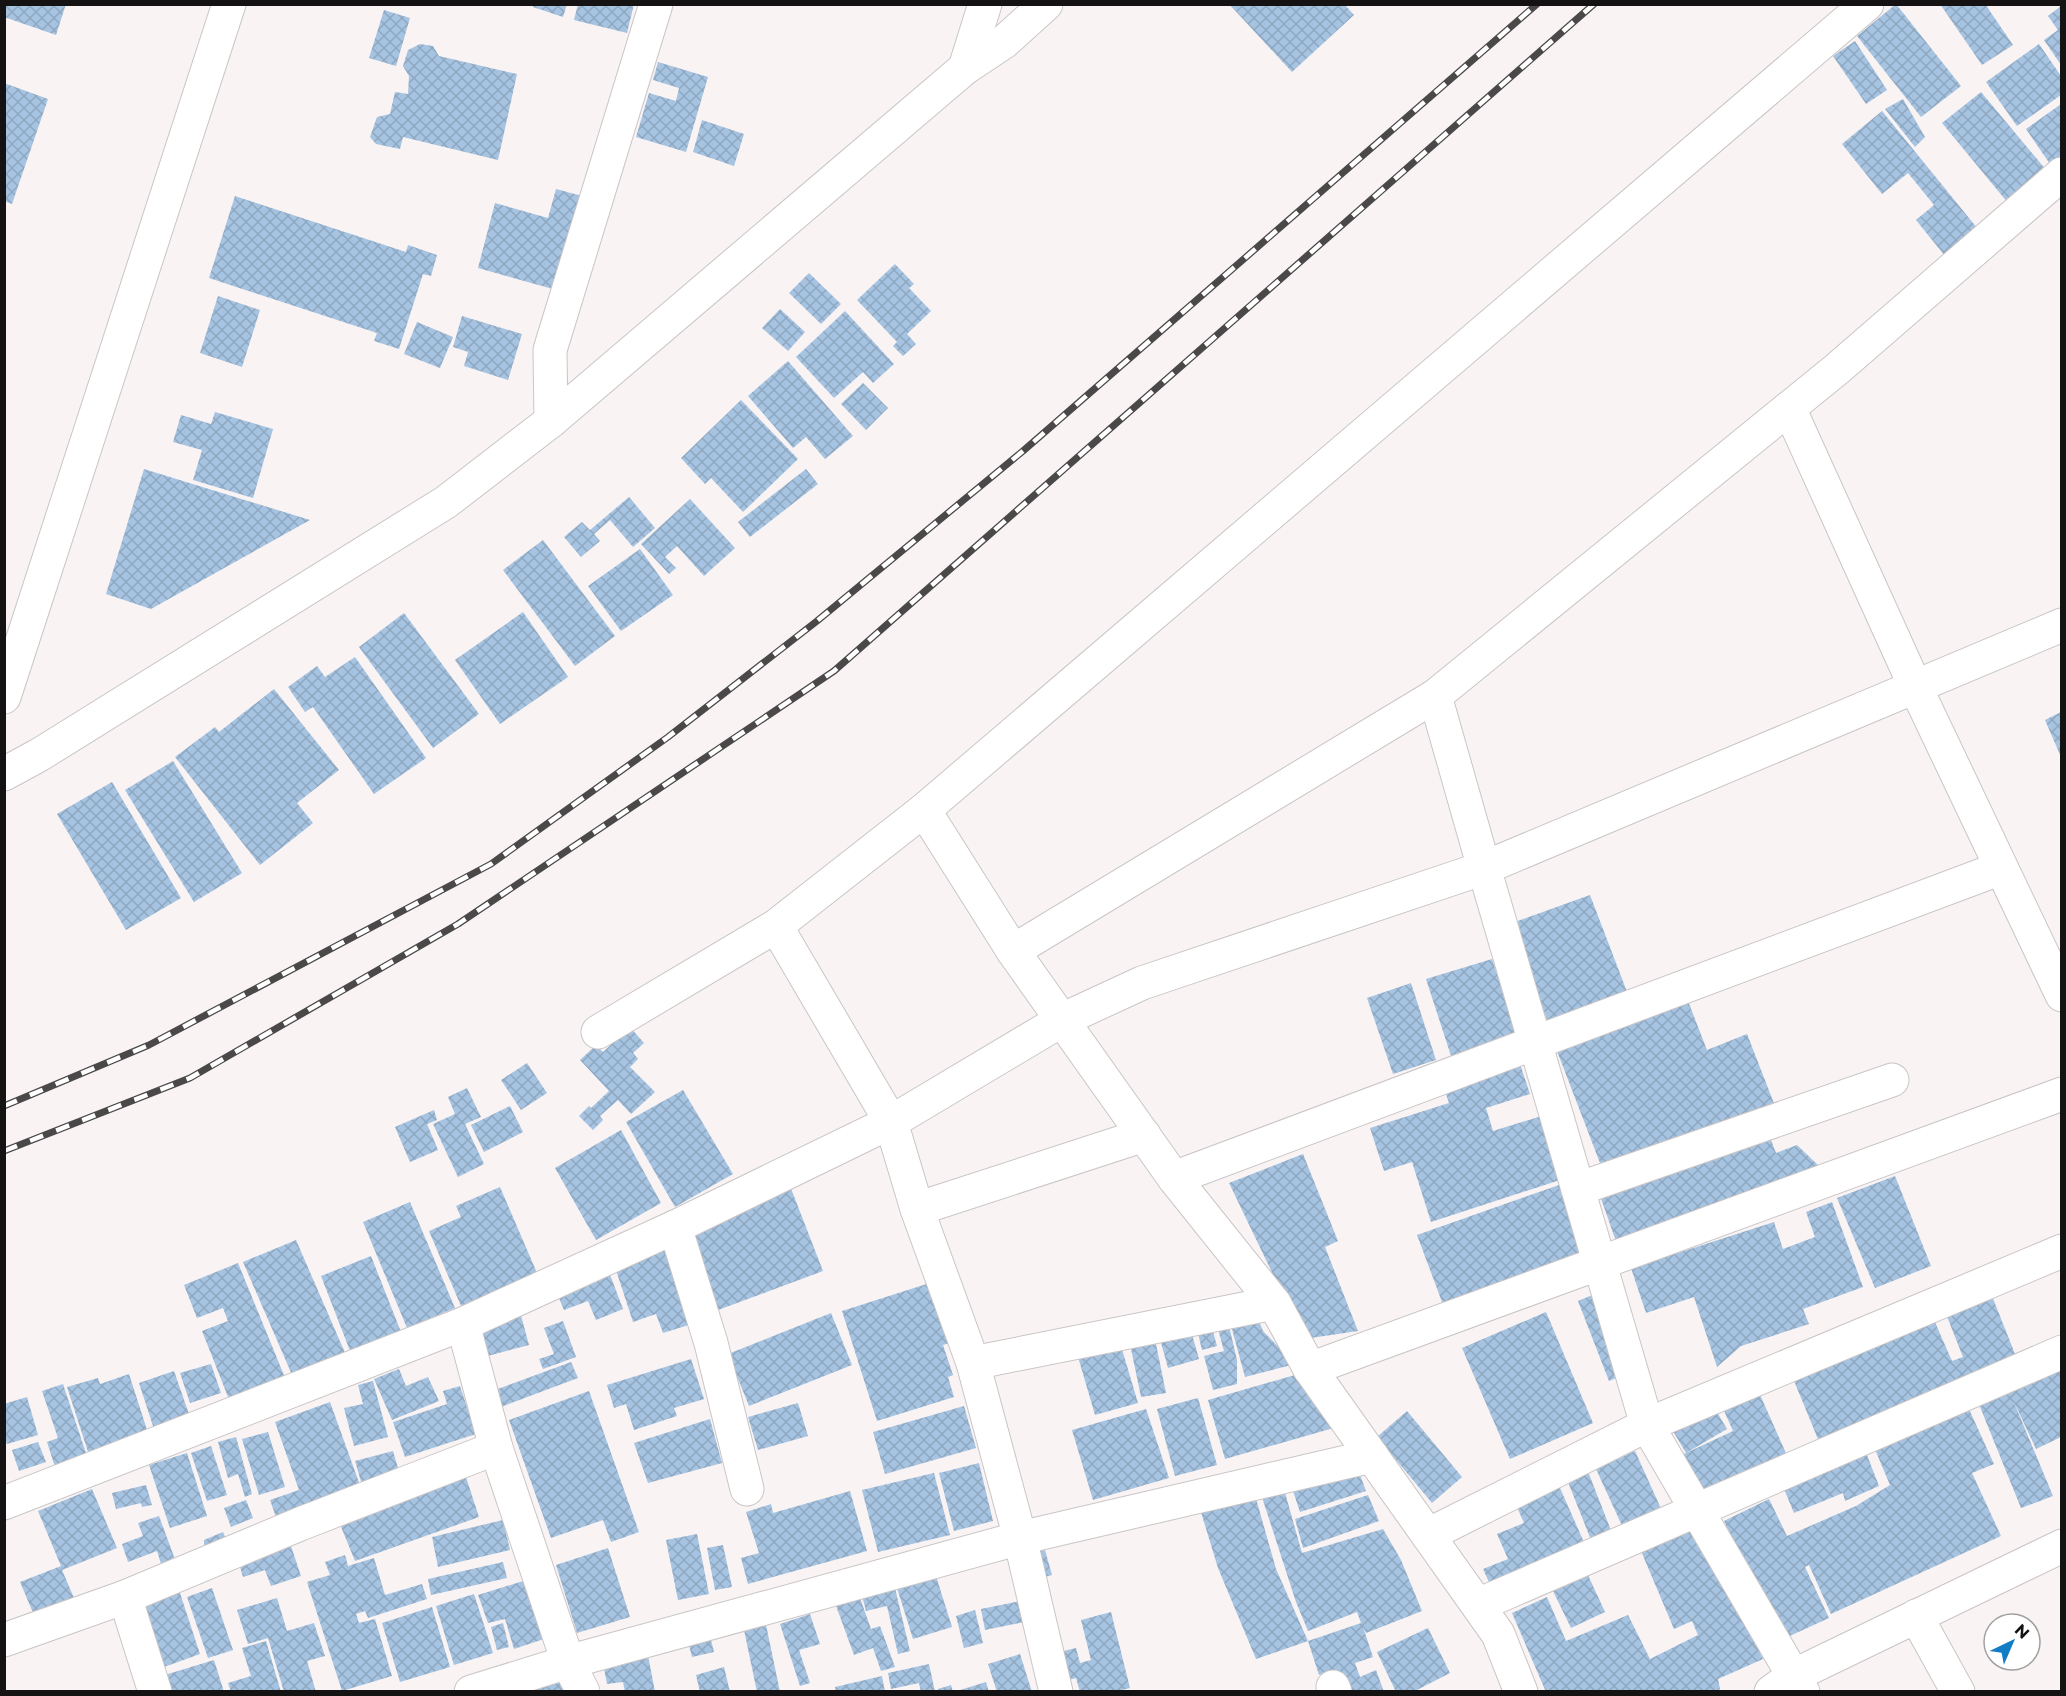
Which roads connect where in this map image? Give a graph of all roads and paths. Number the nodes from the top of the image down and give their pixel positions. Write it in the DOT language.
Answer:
graph roads {
  1 [pos="229,4"];
  2 [pos="656,4"];
  3 [pos="985,4"];
  4 [pos="1046,4"];
  5 [pos="1867,4"];
  6 [pos="965,68"];
  7 [pos="2061,174"];
  8 [pos="1789,408"];
  9 [pos="550,421"];
  10 [pos="2061,625"];
  11 [pos="1916,686"];
  12 [pos="1435,696"];
  13 [pos="4,697"];
  14 [pos="4,774"];
  15 [pos="924,810"];
  16 [pos="1484,868"];
  17 [pos="2001,868"];
  18 [pos="776,926"];
  19 [pos="1013,951"];
  20 [pos="2061,995"];
  21 [pos="1062,1020"];
  22 [pos="598,1032"];
  23 [pos="1535,1042"];
  24 [pos="1892,1080"];
  25 [pos="2061,1094"];
  26 [pos="891,1122"];
  27 [pos="1144,1135"];
  28 [pos="1174,1178"];
  29 [pos="1578,1189"];
  30 [pos="916,1209"];
  31 [pos="675,1227"];
  32 [pos="2061,1251"];
  33 [pos="1600,1263"];
  34 [pos="1274,1303"];
  35 [pos="463,1324"];
  36 [pos="2061,1352"];
  37 [pos="973,1363"];
  38 [pos="1310,1369"];
  39 [pos="1647,1425"];
  40 [pos="496,1448"];
  41 [pos="1371,1456"];
  42 [pos="747,1489"];
  43 [pos="4,1503"];
  44 [pos="1697,1510"];
  45 [pos="1428,1535"];
  46 [pos="1020,1538"];
  47 [pos="2061,1546"];
  48 [pos="124,1597"];
  49 [pos="1478,1605"];
  50 [pos="1916,1616"];
  51 [pos="4,1640"];
  52 [pos="568,1662"];
  53 [pos="1789,1686"];
  54 [pos="155,1692"];
  55 [pos="471,1692"];
  56 [pos="583,1692"];
  57 [pos="1056,1692"];
  58 [pos="1521,1692"];
  59 [pos="1958,1692"];
  1 -- 13 [label="street"];
  2 -- 9 [label="street"];
  3 -- 6 [label="street"];
  4 -- 6 [label="street"];
  5 -- 15 [label="street"];
  6 -- 9 [label="street"];
  7 -- 8 [label="street"];
  8 -- 11 [label="street"];
  8 -- 12 [label="street"];
  9 -- 14 [label="street"];
  10 -- 11 [label="street"];
  11 -- 16 [label="street"];
  11 -- 17 [label="street"];
  12 -- 16 [label="street"];
  12 -- 19 [label="street"];
  15 -- 18 [label="street"];
  15 -- 19 [label="street"];
  16 -- 21 [label="street"];
  16 -- 23 [label="street"];
  17 -- 20 [label="street"];
  17 -- 23 [label="street"];
  18 -- 22 [label="street"];
  18 -- 26 [label="street"];
  19 -- 21 [label="street"];
  21 -- 26 [label="street"];
  21 -- 27 [label="street"];
  23 -- 28 [label="street"];
  23 -- 29 [label="street"];
  24 -- 29 [label="street"];
  25 -- 33 [label="street"];
  26 -- 30 [label="street"];
  26 -- 31 [label="street"];
  27 -- 28 [label="street"];
  27 -- 30 [label="street"];
  28 -- 34 [label="street"];
  29 -- 33 [label="street"];
  30 -- 37 [label="street"];
  31 -- 35 [label="street"];
  31 -- 42 [label="street"];
  32 -- 39 [label="street"];
  33 -- 38 [label="street"];
  33 -- 39 [label="street"];
  34 -- 37 [label="street"];
  34 -- 38 [label="street"];
  35 -- 40 [label="street"];
  35 -- 43 [label="street"];
  36 -- 44 [label="street"];
  37 -- 46 [label="street"];
  38 -- 41 [label="street"];
  39 -- 44 [label="street"];
  39 -- 45 [label="street"];
  40 -- 48 [label="street"];
  40 -- 52 [label="street"];
  41 -- 45 [label="street"];
  41 -- 46 [label="street"];
  44 -- 49 [label="street"];
  44 -- 53 [label="street"];
  45 -- 49 [label="street"];
  46 -- 52 [label="street"];
  46 -- 57 [label="street"];
  47 -- 50 [label="street"];
  48 -- 51 [label="street"];
  48 -- 54 [label="street"];
  49 -- 58 [label="street"];
  50 -- 53 [label="street"];
  50 -- 59 [label="street"];
  52 -- 55 [label="street"];
  52 -- 56 [label="street"];
}
